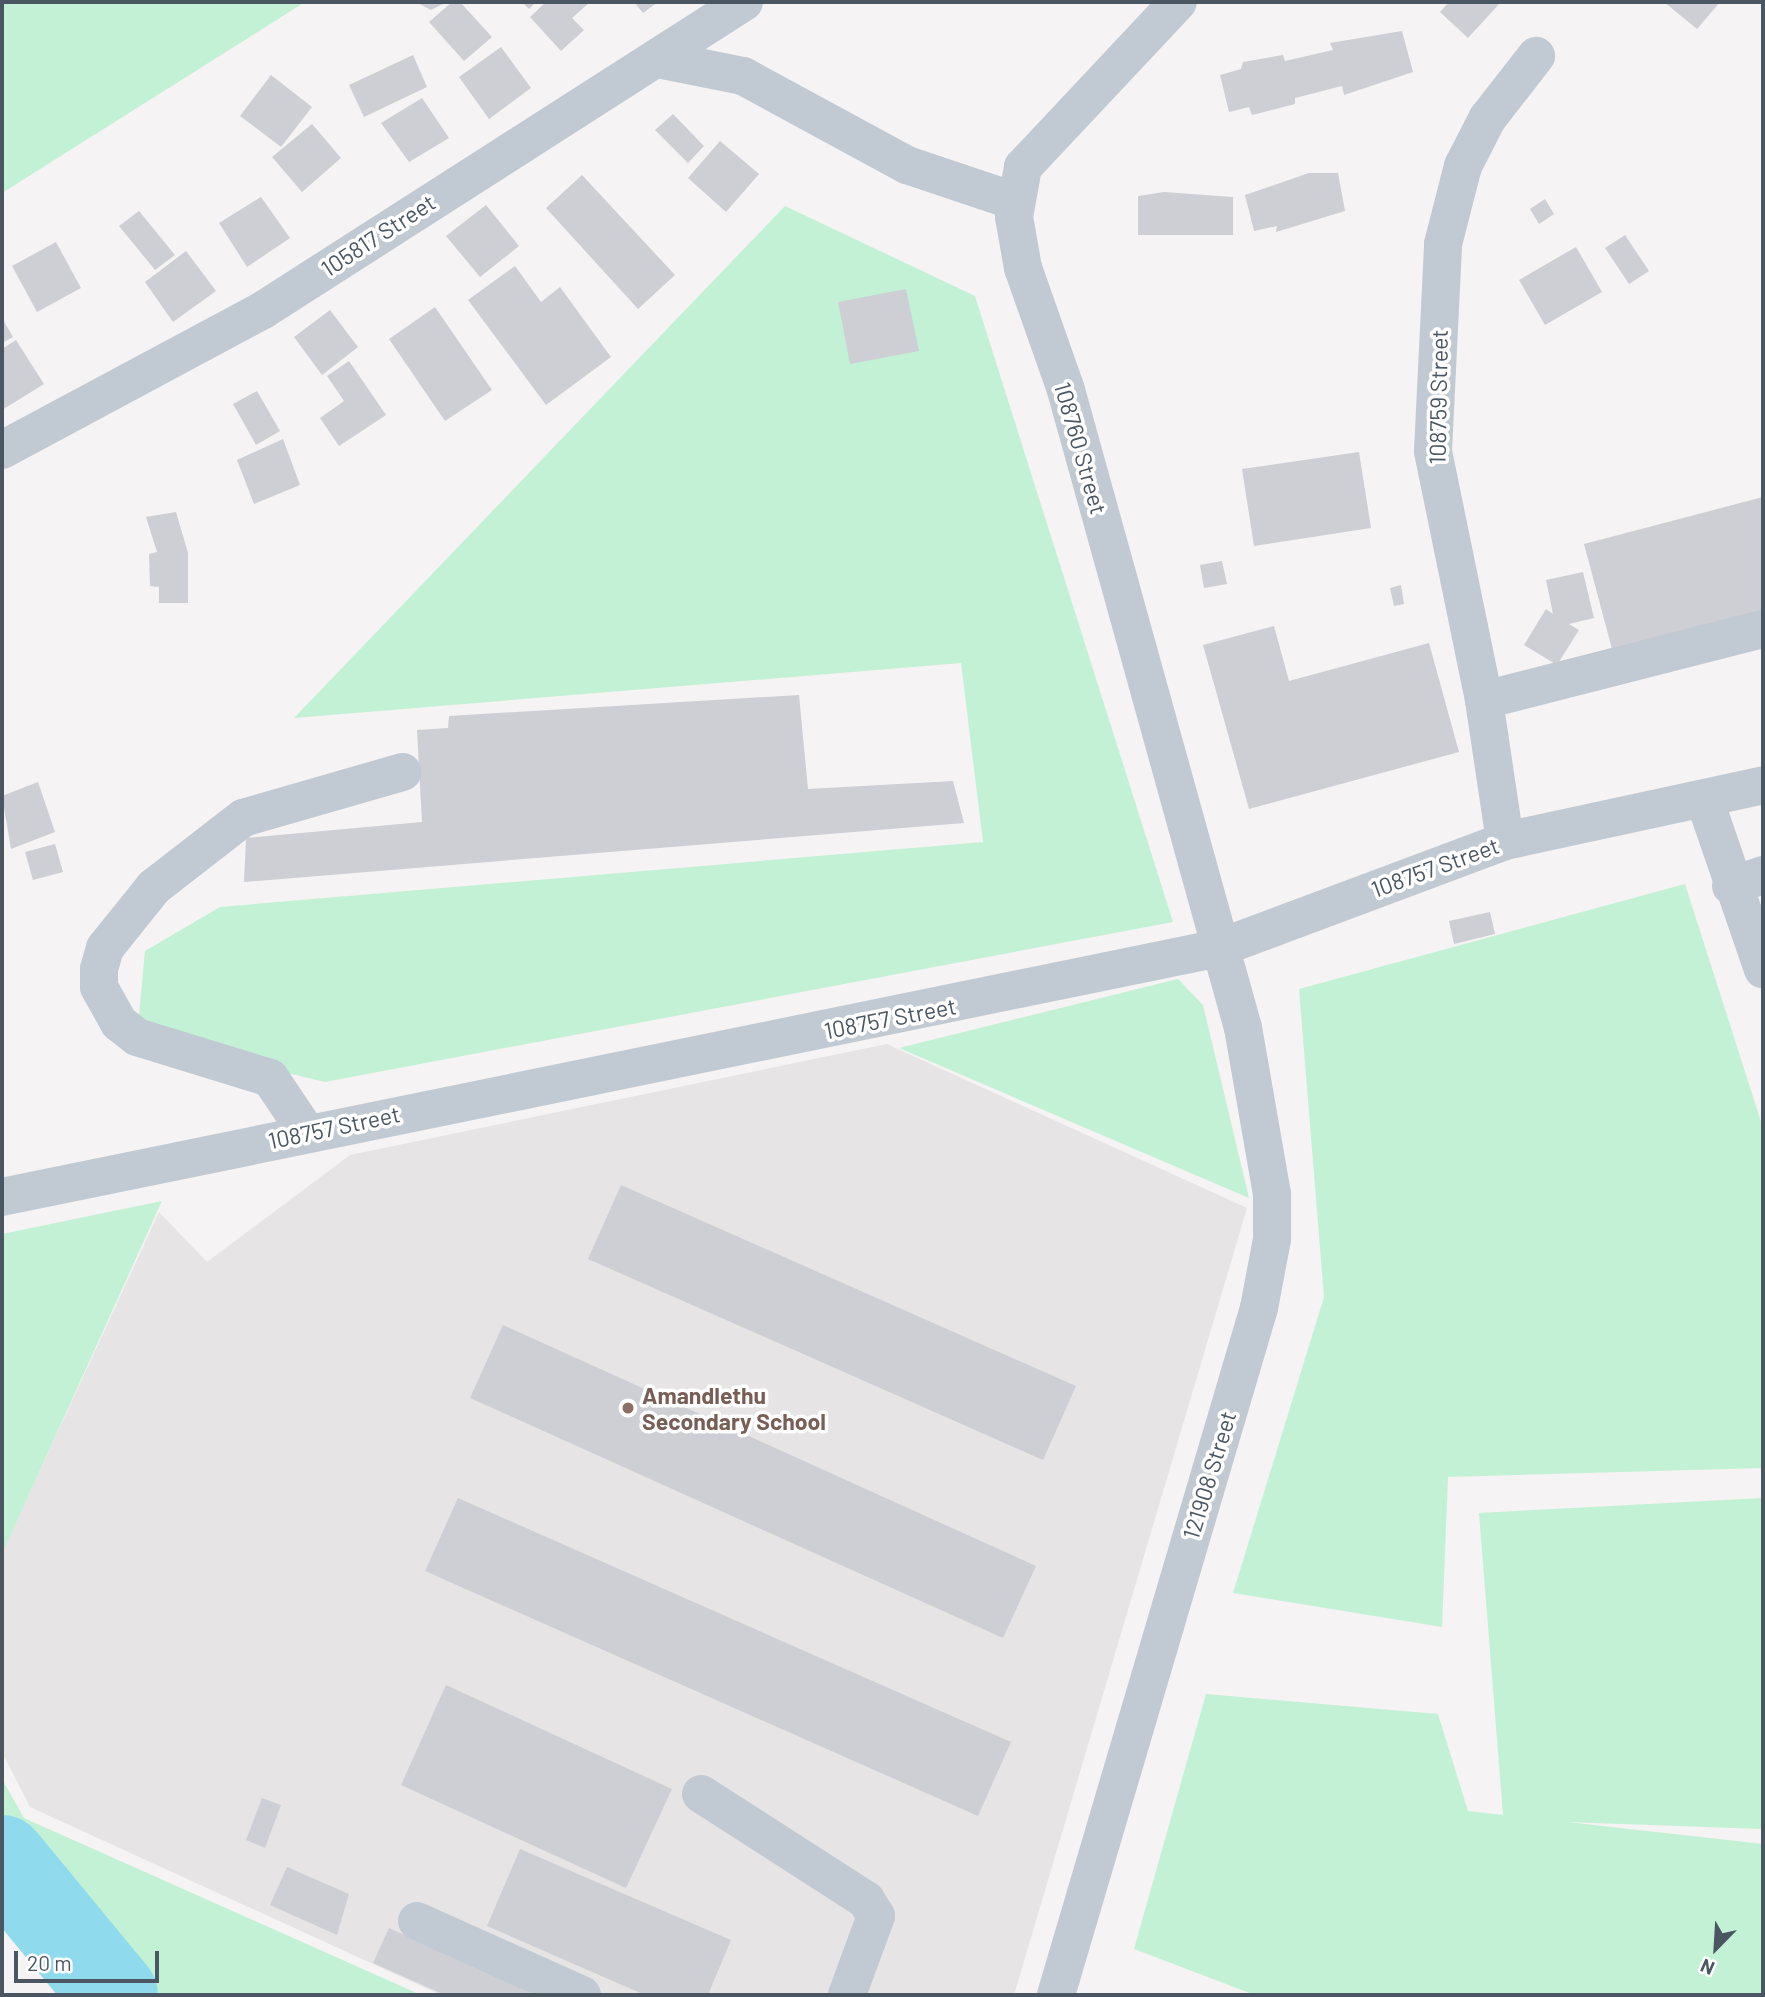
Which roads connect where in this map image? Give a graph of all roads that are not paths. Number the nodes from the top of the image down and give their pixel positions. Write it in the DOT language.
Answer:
graph roads {
  1 [pos="744,2"];
  2 [pos="1159,8"];
  3 [pos="1536,55"];
  4 [pos="658,59"];
  5 [pos="1014,201"];
  6 [pos="2,450"];
  7 [pos="1763,629"];
  8 [pos="1484,700"];
  9 [pos="402,772"];
  10 [pos="1763,785"];
  11 [pos="1705,801"];
  12 [pos="1504,841"];
  13 [pos="1747,881"];
  14 [pos="1219,948"];
  15 [pos="1763,969"];
  16 [pos="307,1133"];
  17 [pos="2,1197"];
  18 [pos="701,1794"];
  19 [pos="417,1921"];
  20 [pos="582,1995"];
  21 [pos="847,1995"];
  22 [pos="1056,1995"];
  1 -- 4 [label="street, 105817 Street"];
  2 -- 5 [label="street, 108760 Street"];
  3 -- 8 [label="street, 108759 Street"];
  4 -- 5 [label="street"];
  4 -- 6 [label="street, 105817 Street"];
  5 -- 14 [label="street, 108760 Street"];
  7 -- 8 [label="street"];
  8 -- 12 [label="street, 108759 Street"];
  9 -- 16 [label="street"];
  10 -- 11 [label="street, 108757 Street"];
  11 -- 12 [label="street, 108757 Street"];
  11 -- 13 [label="street"];
  12 -- 14 [label="street, 108757 Street"];
  13 -- 15 [label="street"];
  14 -- 16 [label="street, 108757 Street"];
  14 -- 22 [label="street, 121908 Street"];
  16 -- 17 [label="street, 108757 Street"];
  18 -- 21 [label="street"];
  19 -- 20 [label="street"];
}
